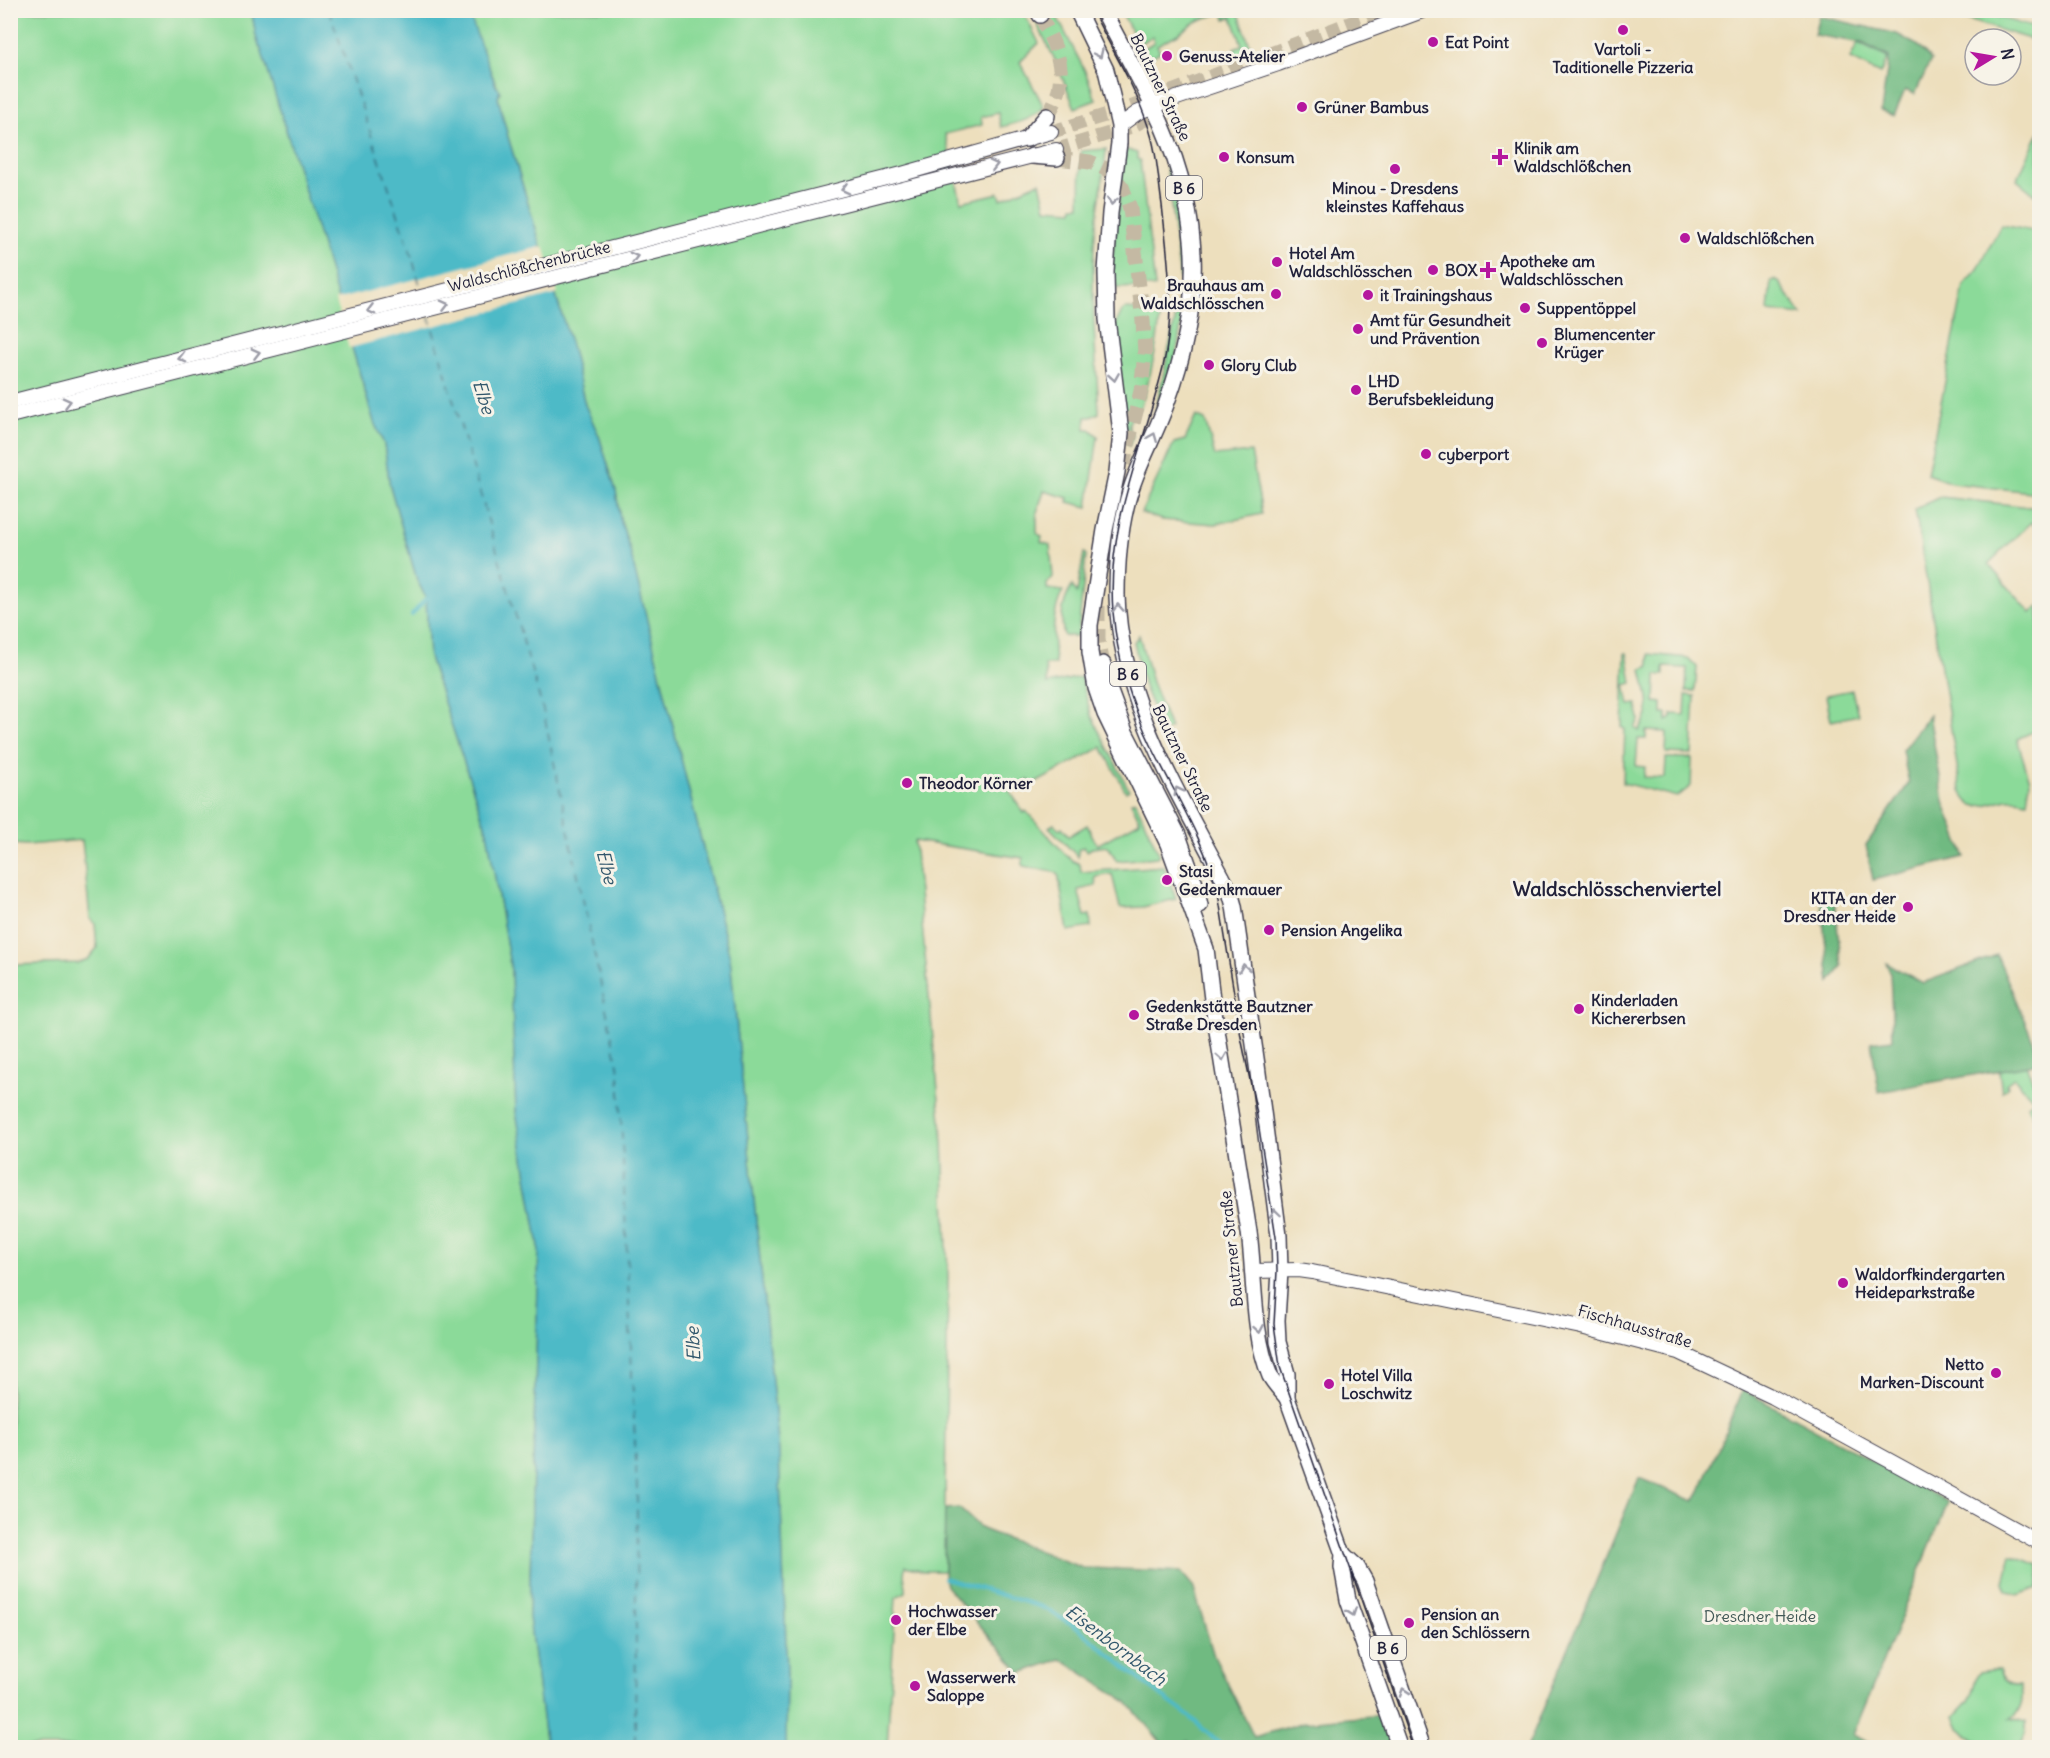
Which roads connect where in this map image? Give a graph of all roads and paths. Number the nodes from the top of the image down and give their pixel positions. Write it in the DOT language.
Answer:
graph roads {
  1 [pos="1077,10"];
  2 [pos="1103,10"];
  3 [pos="1425,10"];
  4 [pos="1153,106"];
  5 [pos="1047,116"];
  6 [pos="1119,126"];
  7 [pos="1052,132"];
  8 [pos="1027,139"];
  9 [pos="1057,154"];
  10 [pos="1032,156"];
  11 [pos="10,402"];
  12 [pos="10,416"];
  13 [pos="1102,664"];
  14 [pos="1206,949"];
  15 [pos="1254,1271"];
  16 [pos="1280,1271"];
  17 [pos="1287,1398"];
  18 [pos="2040,1543"];
  19 [pos="1343,1554"];
  20 [pos="1400,1748"];
  21 [pos="1423,1748"];
  1 -- 6 [label="main road, Bautzner Straße / B 6, one-way"];
  2 -- 4 [label="main road, Bautzner Straße / B 6"];
  3 -- 4 [label="main road"];
  4 -- 6 [label="main road"];
  16 -- 4 [label="main road, Bautzner Straße / B 6, one-way"];
  5 -- 8 [label="main road"];
  6 -- 14 [label="main road, Bautzner Straße / B 6, one-way"];
  7 -- 8 [label="main road, Waldschlößchenbrücke"];
  8 -- 11 [label="main road, Waldschlößchenbrücke, one-way"];
  9 -- 10 [label="main road"];
  12 -- 10 [label="main road, Waldschlößchenbrücke, one-way"];
  13 -- 14 [label="main road"];
  14 -- 15 [label="main road, Bautzner Straße / B 6, one-way"];
  15 -- 16 [label="main road, Fischhausstraße"];
  15 -- 17 [label="main road, Bautzner Straße / B 6, one-way"];
  16 -- 17 [label="main road, Bautzner Straße / B 6"];
  16 -- 18 [label="main road, Fischhausstraße"];
  17 -- 19 [label="main road, Bautzner Straße / B 6"];
  19 -- 20 [label="main road, Bautzner Straße / B 6, one-way"];
  21 -- 19 [label="main road, Bautzner Straße / B 6, one-way"];
}
